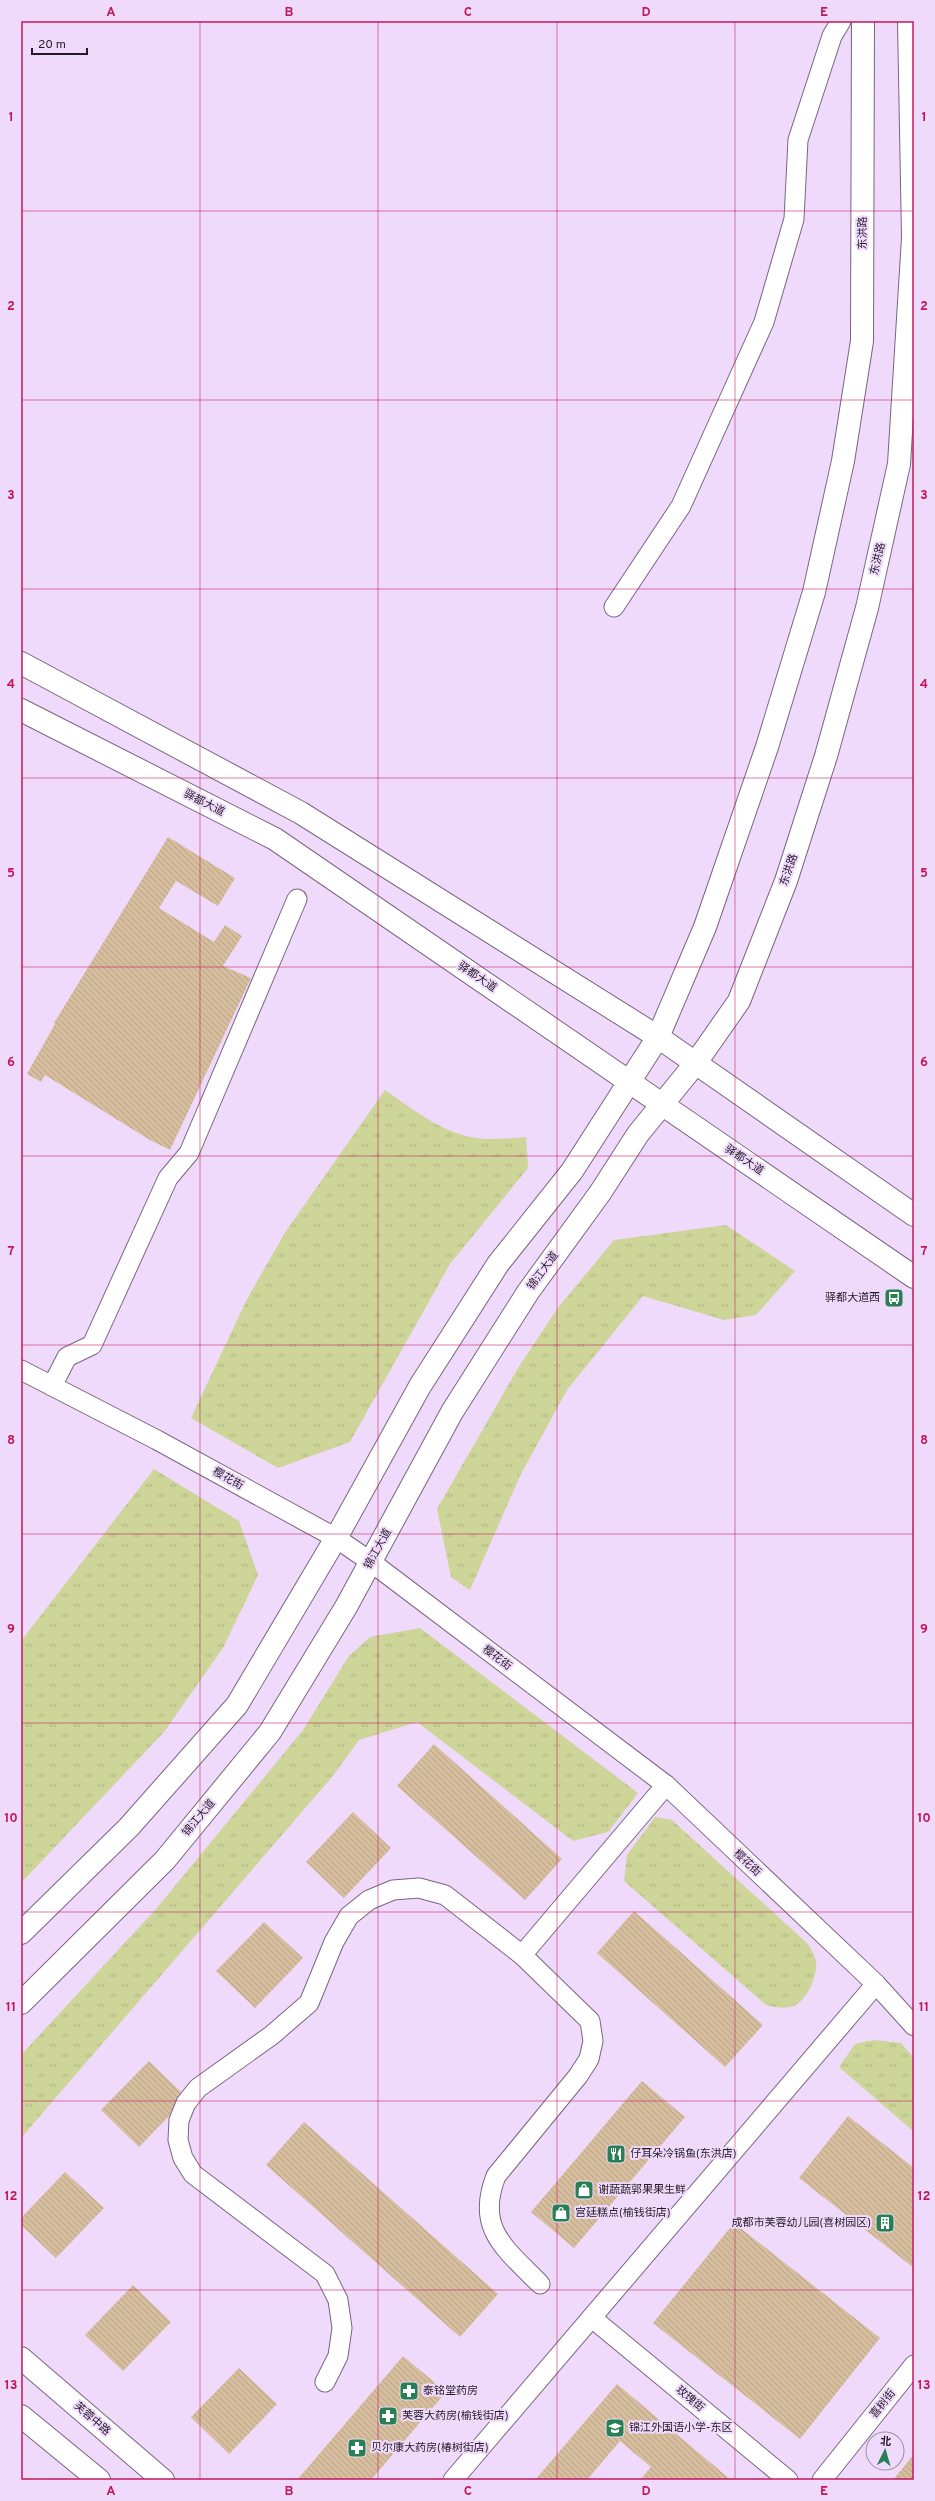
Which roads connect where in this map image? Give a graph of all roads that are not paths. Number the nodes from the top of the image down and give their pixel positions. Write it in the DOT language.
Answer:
graph roads {
  1 [pos="841,21"];
  2 [pos="863,21"];
  3 [pos="909,21"];
  4 [pos="912,294"];
  5 [pos="614,607"];
  6 [pos="21,663"];
  7 [pos="21,710"];
  8 [pos="297,899"];
  9 [pos="658,1037"];
  10 [pos="695,1064"];
  11 [pos="629,1084"];
  12 [pos="661,1104"];
  13 [pos="914,1215"];
  14 [pos="914,1277"];
  15 [pos="21,1370"];
  16 [pos="52,1386"];
  17 [pos="336,1538"];
  18 [pos="371,1562"];
  19 [pos="666,1785"];
  20 [pos="21,1933"];
  21 [pos="522,1955"];
  22 [pos="876,1984"];
  23 [pos="21,2003"];
  24 [pos="914,2026"];
  25 [pos="540,2284"];
  26 [pos="592,2318"];
  27 [pos="21,2358"];
  28 [pos="914,2365"];
  29 [pos="325,2382"];
  30 [pos="21,2416"];
  31 [pos="99,2480"];
  32 [pos="164,2480"];
  33 [pos="453,2480"];
  34 [pos="788,2480"];
  35 [pos="822,2480"];
  1 -- 5 [label="street"];
  2 -- 9 [label="main road, 东洪路"];
  3 -- 4 [label="main road, 东洪路"];
  4 -- 10 [label="main road, 东洪路"];
  6 -- 9 [label="main road"];
  7 -- 11 [label="main road, 驿都大道"];
  8 -- 16 [label="street"];
  9 -- 10 [label="main road"];
  9 -- 11 [label="main road"];
  10 -- 12 [label="main road, 锦江大道"];
  10 -- 13 [label="main road"];
  11 -- 12 [label="main road, 驿都大道"];
  11 -- 17 [label="main road"];
  12 -- 14 [label="main road, 驿都大道"];
  12 -- 18 [label="main road, 锦江大道"];
  15 -- 16 [label="street, 樱花街"];
  16 -- 17 [label="street, 樱花街"];
  17 -- 18 [label="street, 樱花街"];
  17 -- 20 [label="main road"];
  18 -- 19 [label="street, 樱花街"];
  18 -- 23 [label="main road, 锦江大道"];
  19 -- 21 [label="street"];
  19 -- 22 [label="street, 樱花街"];
  21 -- 25 [label="street"];
  21 -- 29 [label="street"];
  22 -- 24 [label="street, 樱花街"];
  22 -- 26 [label="street"];
  26 -- 33 [label="street"];
  26 -- 34 [label="street, 玫瑰街"];
  27 -- 32 [label="main road, 芙蓉中路"];
  28 -- 35 [label="street, 喜树街"];
  30 -- 31 [label="main road"];
}
